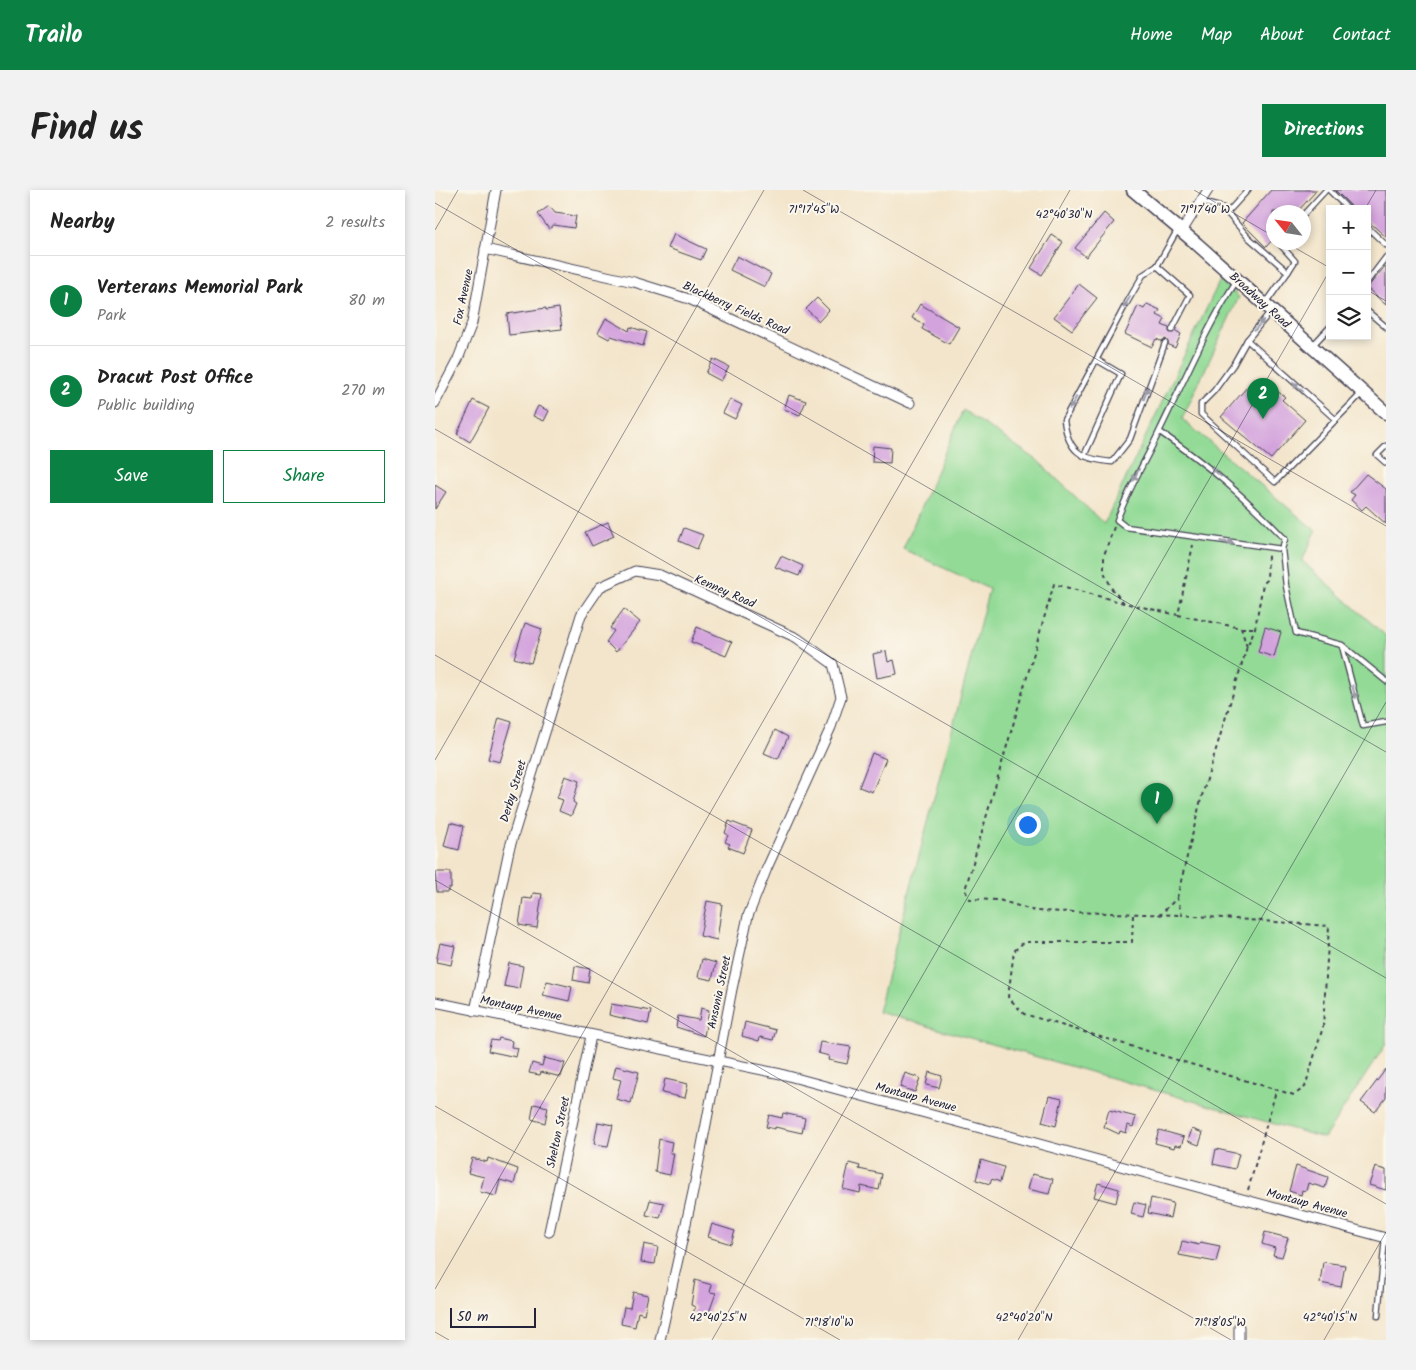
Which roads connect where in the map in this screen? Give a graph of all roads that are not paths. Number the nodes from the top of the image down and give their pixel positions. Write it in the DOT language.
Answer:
graph roads {
  1 [pos="496,190"];
  2 [pos="1133,190"];
  3 [pos="1208,190"];
  4 [pos="1248,190"];
  5 [pos="1327,190"];
  6 [pos="1200,202"];
  7 [pos="1344,205"];
  8 [pos="1311,206"];
  9 [pos="1227,213"];
  10 [pos="1180,230"];
  11 [pos="1371,231"];
  12 [pos="1386,246"];
  13 [pos="485,249"];
  14 [pos="1285,250"];
  15 [pos="1386,257"];
  16 [pos="1157,266"];
  17 [pos="1288,272"];
  18 [pos="1371,277"];
  19 [pos="1237,280"];
  20 [pos="1269,307"];
  21 [pos="1371,314"];
  22 [pos="1386,327"];
  23 [pos="1172,330"];
  24 [pos="1326,331"];
  25 [pos="1247,340"];
  26 [pos="1165,343"];
  27 [pos="1312,346"];
  28 [pos="1097,360"];
  29 [pos="1363,392"];
  30 [pos="435,403"];
  31 [pos="910,403"];
  32 [pos="1386,413"];
  33 [pos="1335,419"];
  34 [pos="1160,432"];
  35 [pos="1386,446"];
  36 [pos="1084,456"];
  37 [pos="1386,463"];
  38 [pos="1282,550"];
  39 [pos="600,587"];
  40 [pos="1342,645"];
  41 [pos="833,664"];
  42 [pos="1386,681"];
  43 [pos="1386,722"];
  44 [pos="435,1002"];
  45 [pos="475,1011"];
  46 [pos="591,1036"];
  47 [pos="718,1062"];
  48 [pos="549,1232"];
  49 [pos="1386,1237"];
  50 [pos="1377,1316"];
  51 [pos="1239,1327"];
  52 [pos="660,1340"];
  53 [pos="1239,1340"];
  1 -- 13 [label="street, Fox Avenue"];
  2 -- 10 [label="main road, Broadway Road"];
  3 -- 6 [label="street"];
  4 -- 9 [label="lane"];
  5 -- 7 [label="lane"];
  5 -- 8 [label="lane"];
  6 -- 9 [label="lane"];
  6 -- 10 [label="street"];
  9 -- 17 [label="lane"];
  10 -- 16 [label="lane"];
  10 -- 19 [label="main road, Broadway Road"];
  11 -- 12 [label="lane"];
  13 -- 30 [label="street, Fox Avenue"];
  13 -- 31 [label="street, Blackberry Fields Road"];
  14 -- 17 [label="lane"];
  15 -- 18 [label="lane"];
  16 -- 23 [label="lane"];
  16 -- 28 [label="lane, one-way"];
  17 -- 20 [label="lane"];
  19 -- 20 [label="main road, Broadway Road"];
  19 -- 34 [label="lane"];
  25 -- 20 [label="lane, one-way"];
  20 -- 27 [label="main road, Broadway Road"];
  21 -- 22 [label="lane"];
  24 -- 27 [label="lane"];
  33 -- 25 [label="lane, one-way"];
  25 -- 33 [label="lane"];
  36 -- 26 [label="lane, one-way"];
  27 -- 29 [label="main road, Broadway Road"];
  28 -- 36 [label="lane, one-way"];
  28 -- 36 [label="lane"];
  29 -- 32 [label="main road, Broadway Road"];
  29 -- 33 [label="lane"];
  38 -- 34 [label="lane, one-way"];
  34 -- 38 [label="lane, one-way"];
  35 -- 37 [label="lane"];
  38 -- 40 [label="lane"];
  39 -- 41 [label="street, Kenney Road"];
  39 -- 45 [label="street, Derby Street"];
  40 -- 42 [label="lane"];
  40 -- 43 [label="lane, one-way"];
  41 -- 47 [label="street, Ansonia Street"];
  44 -- 45 [label="street, Montaup Avenue"];
  45 -- 46 [label="street, Montaup Avenue"];
  46 -- 47 [label="street, Montaup Avenue"];
  46 -- 48 [label="street, Shelton Street"];
  47 -- 49 [label="street, Montaup Avenue"];
  47 -- 52 [label="street, Ansonia Street"];
  49 -- 50 [label="lane"];
  51 -- 53 [label="street"];
}
